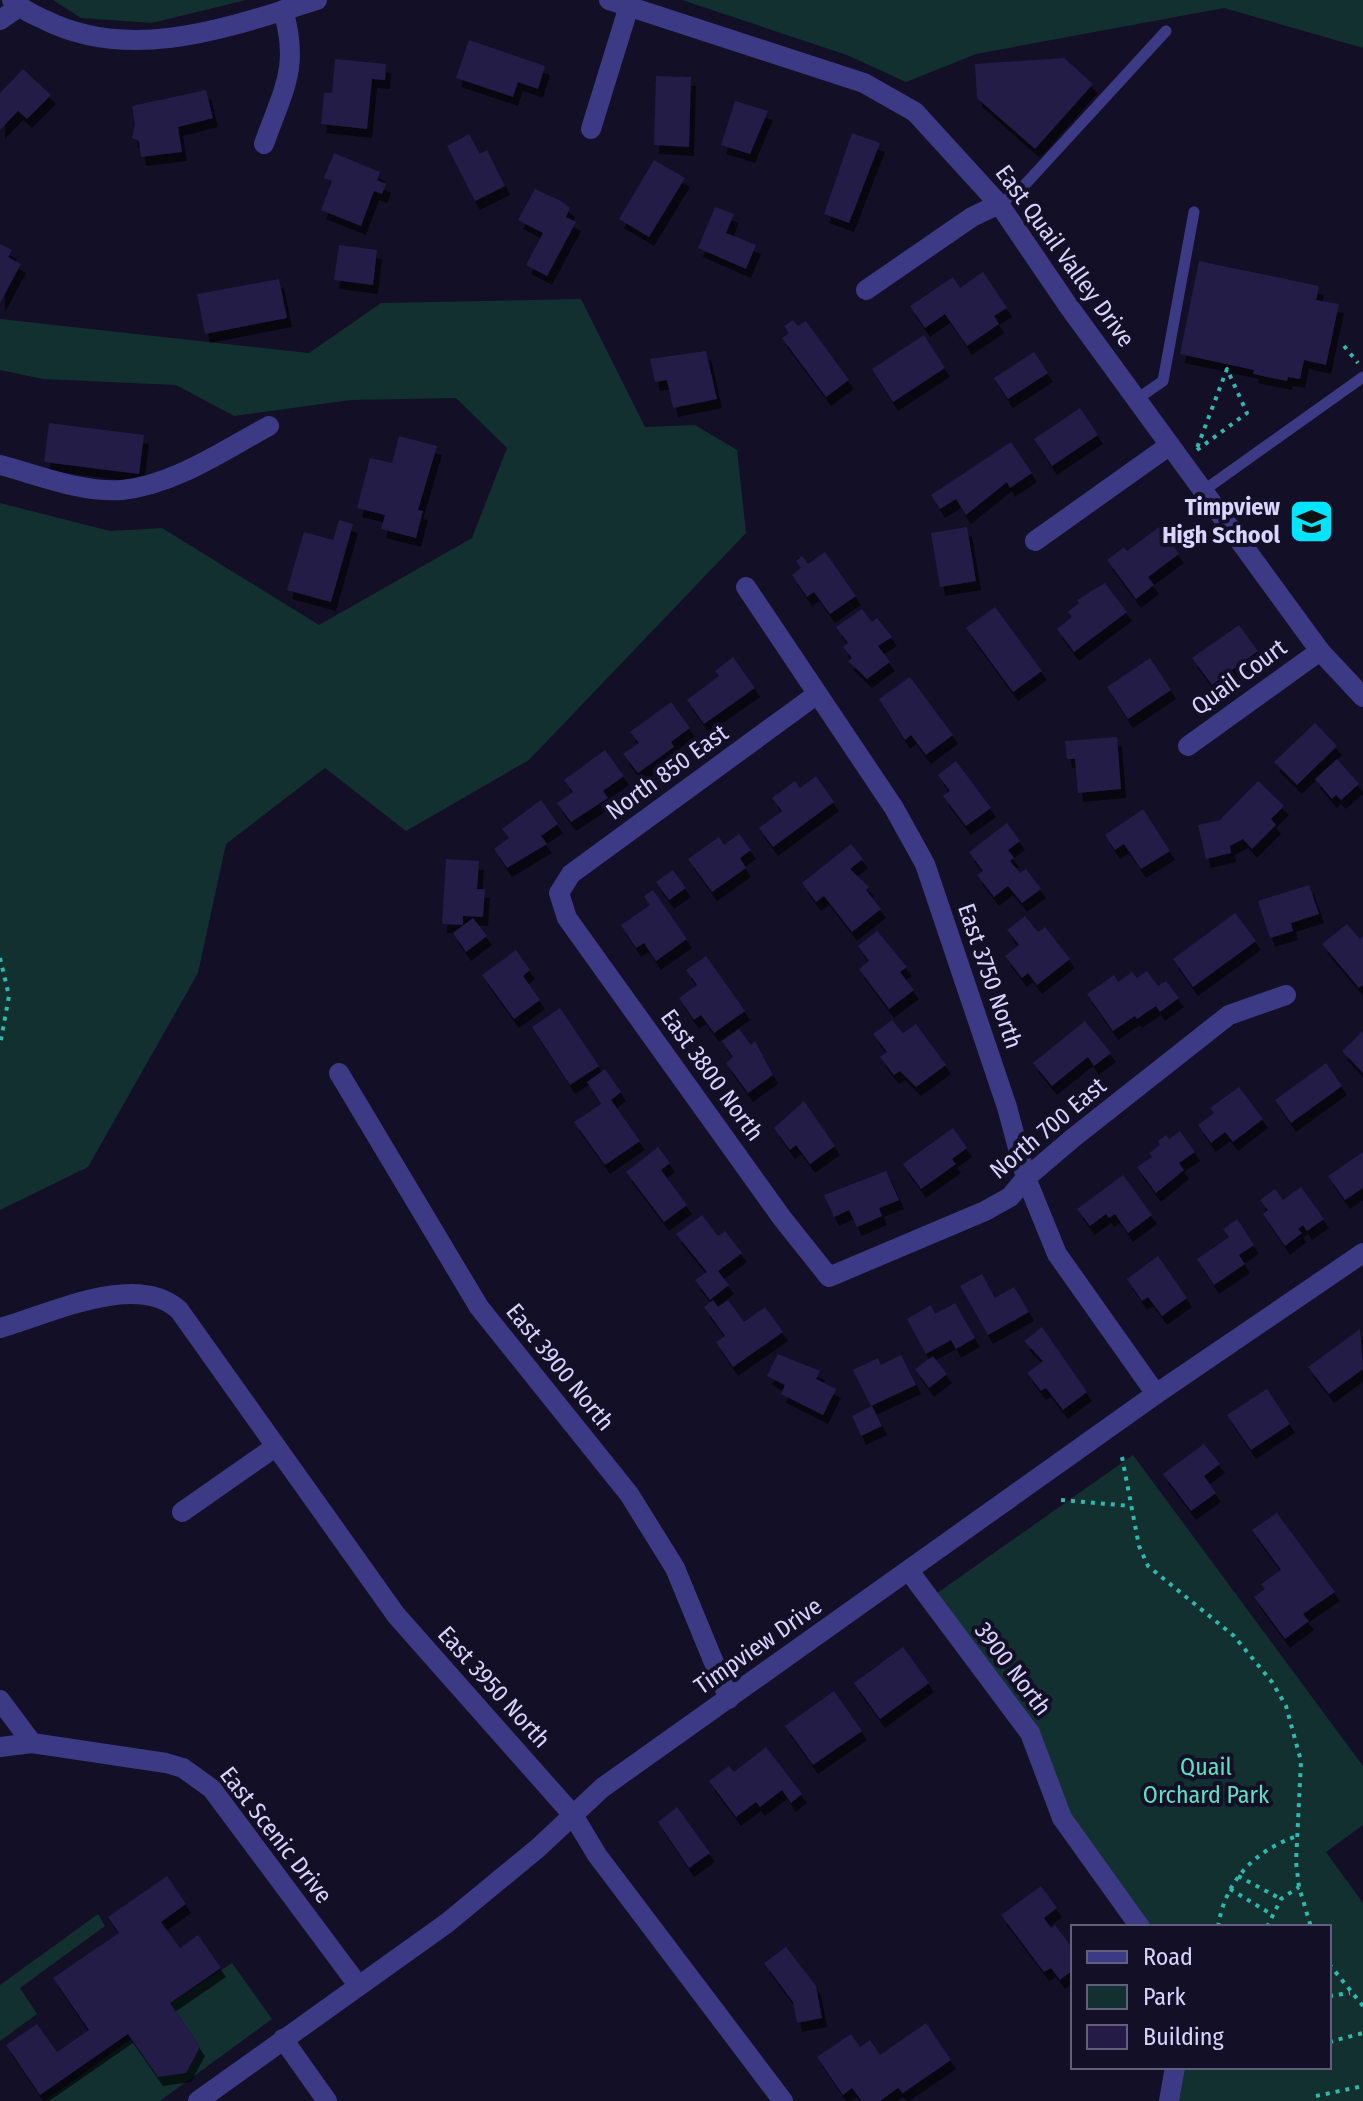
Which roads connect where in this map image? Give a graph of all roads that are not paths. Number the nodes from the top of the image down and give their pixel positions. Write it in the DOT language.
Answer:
graph roads {
  1 [pos="317,0"];
  2 [pos="609,0"];
  3 [pos="15,4"];
  4 [pos="629,6"];
  5 [pos="283,10"];
  6 [pos="0,20"];
  7 [pos="1166,31"];
  8 [pos="591,129"];
  9 [pos="264,144"];
  10 [pos="999,204"];
  11 [pos="1194,212"];
  12 [pos="866,290"];
  13 [pos="1363,377"];
  14 [pos="1137,399"];
  15 [pos="269,426"];
  16 [pos="1183,452"];
  17 [pos="0,465"];
  18 [pos="1203,491"];
  19 [pos="1035,541"];
  20 [pos="746,587"];
  21 [pos="1320,651"];
  22 [pos="816,695"];
  23 [pos="1363,697"];
  24 [pos="1188,746"];
  25 [pos="561,898"];
  26 [pos="1286,995"];
  27 [pos="339,1073"];
  28 [pos="1026,1178"];
  29 [pos="1363,1253"];
  30 [pos="829,1277"];
  31 [pos="0,1328"];
  32 [pos="1156,1394"];
  33 [pos="275,1447"];
  34 [pos="182,1512"];
  35 [pos="909,1571"];
  36 [pos="729,1699"];
  37 [pos="0,1700"];
  38 [pos="32,1743"];
  39 [pos="0,1747"];
  40 [pos="573,1815"];
  41 [pos="1139,1925"];
  42 [pos="358,1985"];
  43 [pos="283,2039"];
  44 [pos="1175,2069"];
  45 [pos="198,2101"];
  46 [pos="327,2101"];
  47 [pos="783,2101"];
  48 [pos="1169,2101"];
  1 -- 5 [label="street"];
  2 -- 4 [label="street, East Quail Valley Drive"];
  3 -- 5 [label="street"];
  3 -- 6 [label="street"];
  4 -- 8 [label="street"];
  4 -- 10 [label="street, East Quail Valley Drive"];
  5 -- 9 [label="street"];
  7 -- 10 [label="lane"];
  10 -- 12 [label="street"];
  10 -- 14 [label="street, East Quail Valley Drive"];
  11 -- 14 [label="lane"];
  13 -- 18 [label="lane"];
  14 -- 16 [label="street, East Quail Valley Drive"];
  15 -- 17 [label="street"];
  16 -- 18 [label="street, East Quail Valley Drive"];
  16 -- 19 [label="street"];
  18 -- 21 [label="street, East Quail Valley Drive"];
  20 -- 22 [label="street, East 3750 North"];
  21 -- 23 [label="street, East Quail Valley Drive"];
  21 -- 24 [label="street, Quail Court"];
  22 -- 25 [label="street, North 850 East"];
  22 -- 28 [label="street, East 3750 North"];
  25 -- 30 [label="street, East 3800 North"];
  26 -- 28 [label="street, North 700 East"];
  27 -- 36 [label="street, East 3900 North"];
  28 -- 30 [label="street, North 700 East"];
  28 -- 32 [label="street, East 3750 North"];
  29 -- 32 [label="street, Timpview Drive"];
  31 -- 33 [label="street, East 3950 North"];
  32 -- 35 [label="street, Timpview Drive"];
  33 -- 34 [label="street"];
  33 -- 40 [label="street, East 3950 North"];
  35 -- 36 [label="street, Timpview Drive"];
  35 -- 41 [label="street, 3900 North"];
  36 -- 40 [label="street, Timpview Drive"];
  37 -- 38 [label="street"];
  38 -- 39 [label="street, East Scenic Drive"];
  38 -- 42 [label="street, East Scenic Drive"];
  40 -- 42 [label="street, Timpview Drive"];
  40 -- 47 [label="street, East 3950 North"];
  42 -- 43 [label="street, Timpview Drive"];
  43 -- 45 [label="street, Timpview Drive"];
  43 -- 46 [label="street"];
  44 -- 48 [label="street"];
}
